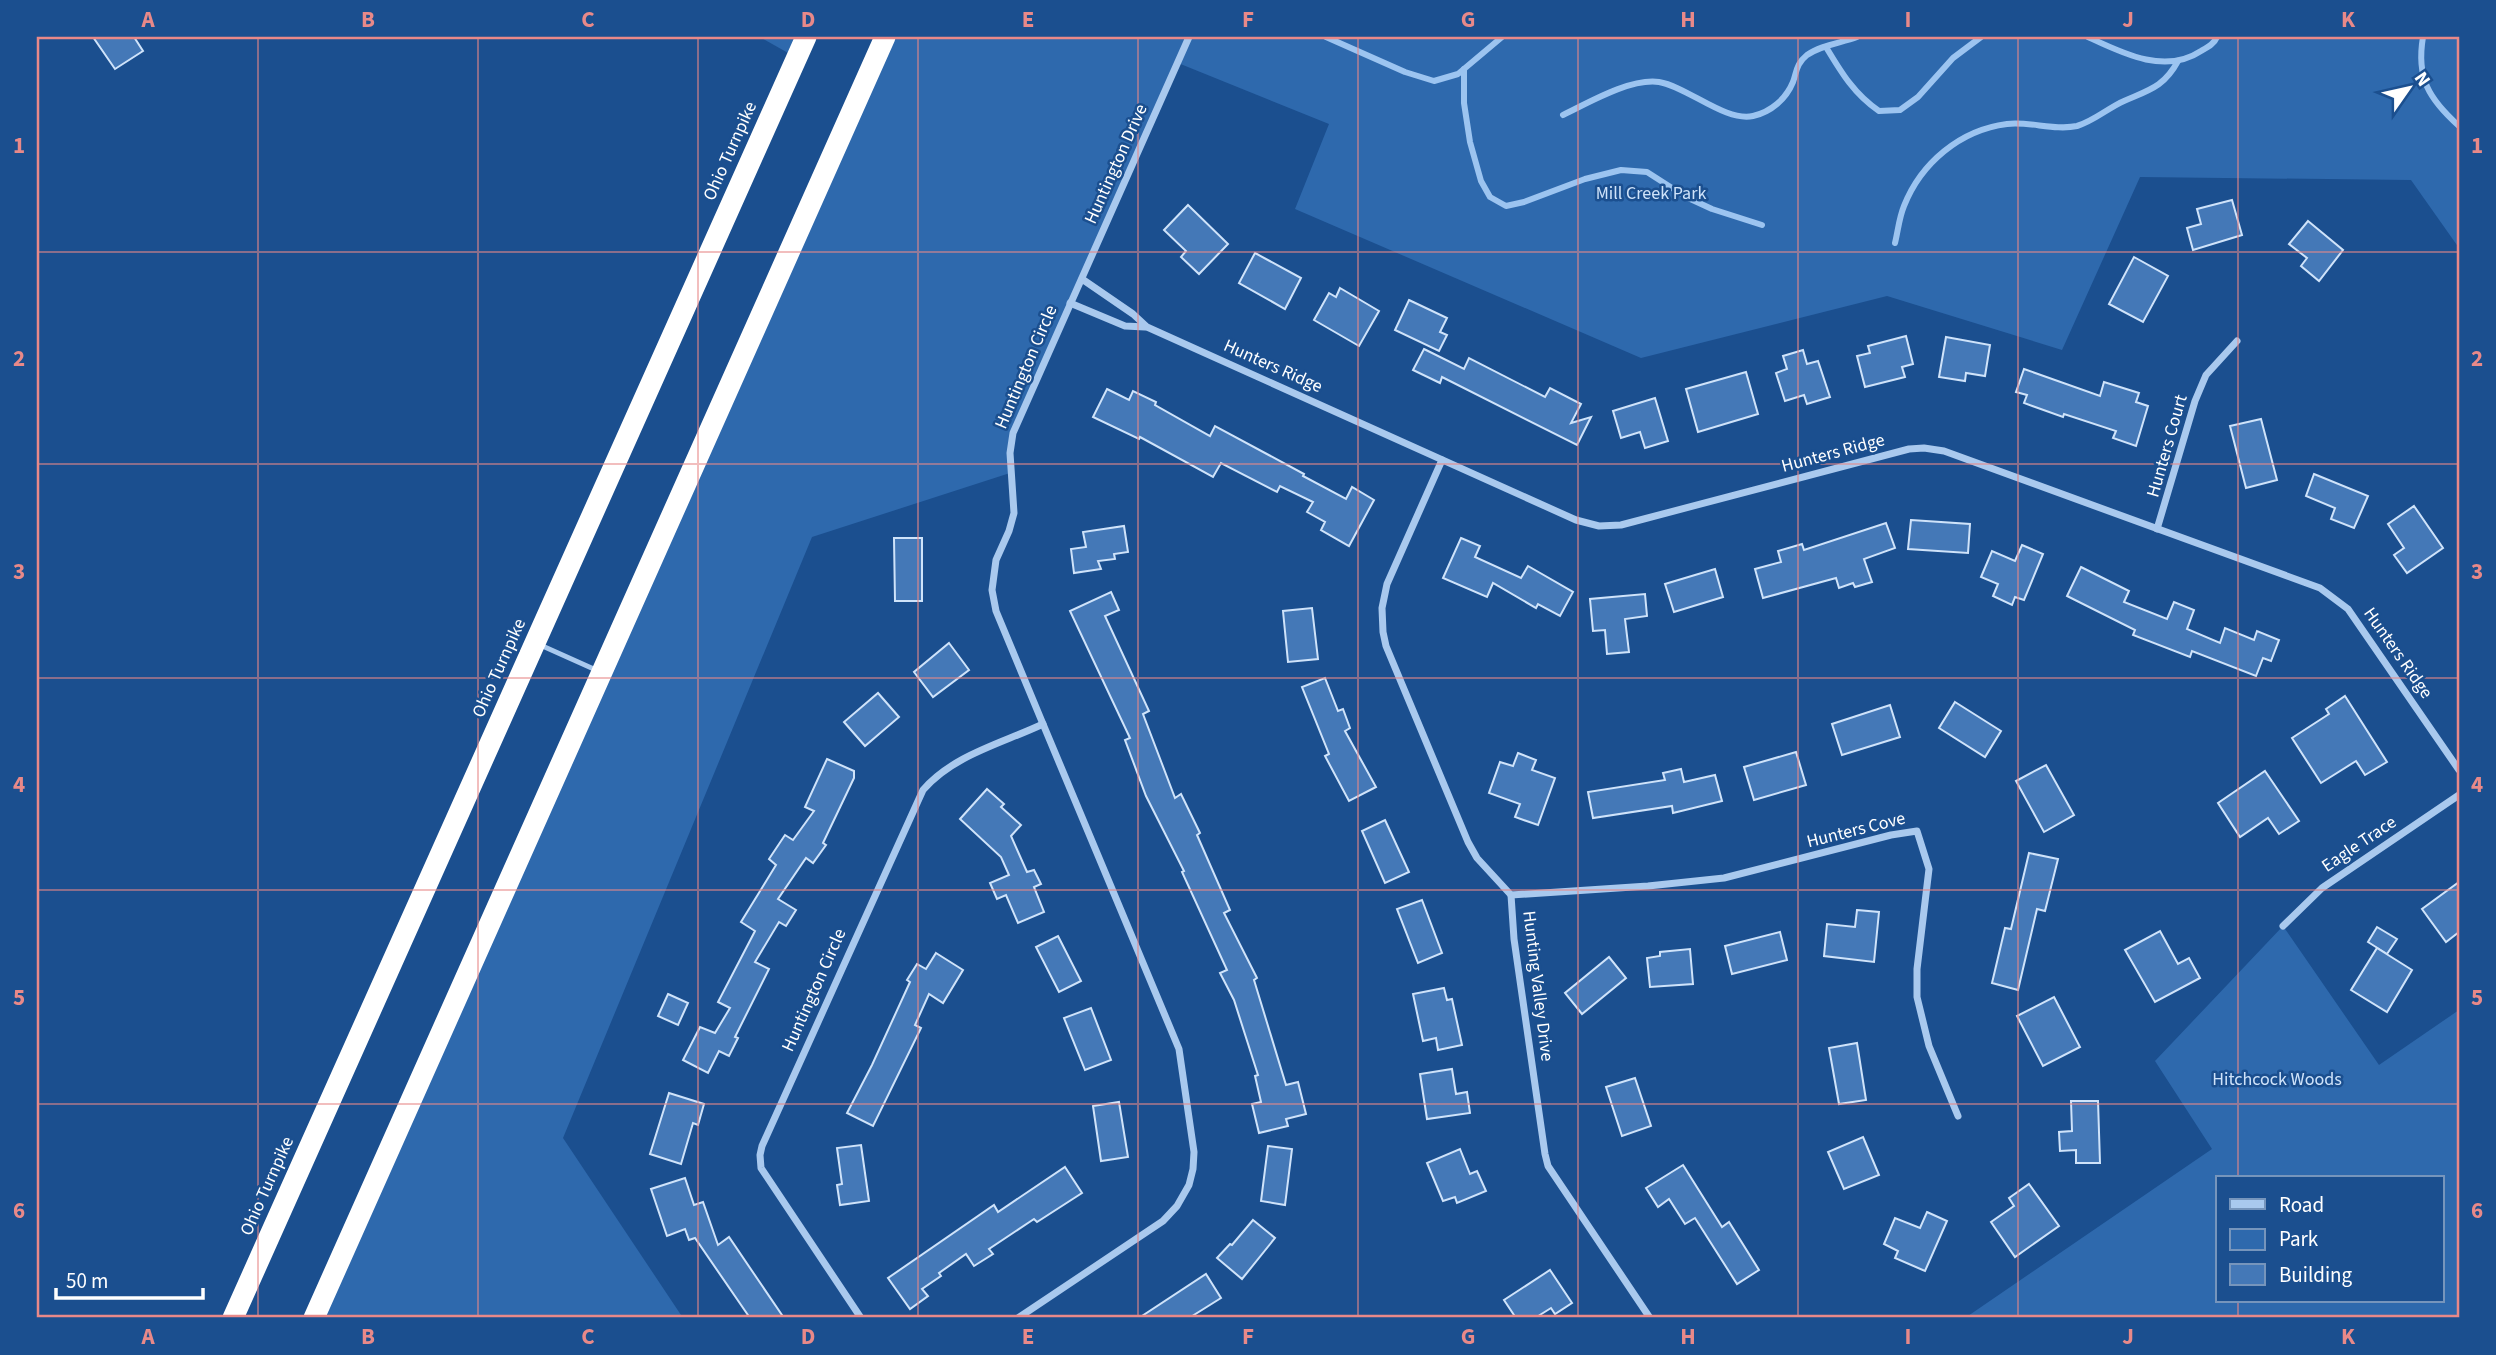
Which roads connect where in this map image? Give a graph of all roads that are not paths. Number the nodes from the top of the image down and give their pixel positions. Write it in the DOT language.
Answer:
graph roads {
  1 [pos="806,37"];
  2 [pos="885,37"];
  3 [pos="1189,37"];
  4 [pos="1082,279"];
  5 [pos="1070,303"];
  6 [pos="1147,327"];
  7 [pos="2237,341"];
  8 [pos="1442,460"];
  9 [pos="2157,529"];
  10 [pos="535,642"];
  11 [pos="603,673"];
  12 [pos="1043,724"];
  13 [pos="2459,770"];
  14 [pos="2459,795"];
  15 [pos="1511,895"];
  16 [pos="2283,926"];
  17 [pos="1958,1116"];
  18 [pos="233,1318"];
  19 [pos="314,1318"];
  20 [pos="860,1318"];
  21 [pos="1018,1318"];
  22 [pos="1650,1318"];
  1 -- 10 [label="highway, Ohio Turnpike"];
  2 -- 11 [label="highway"];
  3 -- 4 [label="street, Huntington Drive"];
  4 -- 5 [label="street, Huntington Drive"];
  4 -- 6 [label="street, Hunters Ridge"];
  5 -- 6 [label="street, Hunters Ridge"];
  5 -- 12 [label="street, Huntington Circle"];
  6 -- 8 [label="street, Hunters Ridge"];
  7 -- 9 [label="street, Hunters Court"];
  8 -- 9 [label="street, Hunters Ridge"];
  8 -- 15 [label="street, Hunting Valley Drive"];
  9 -- 13 [label="street, Hunters Ridge"];
  10 -- 11 [label="lane"];
  10 -- 18 [label="highway, Ohio Turnpike"];
  11 -- 19 [label="highway"];
  12 -- 20 [label="street, Huntington Circle"];
  12 -- 21 [label="street, Huntington Circle"];
  14 -- 16 [label="street, Eagle Trace"];
  15 -- 17 [label="street, Hunters Cove"];
  15 -- 22 [label="street, Hunting Valley Drive"];
}
